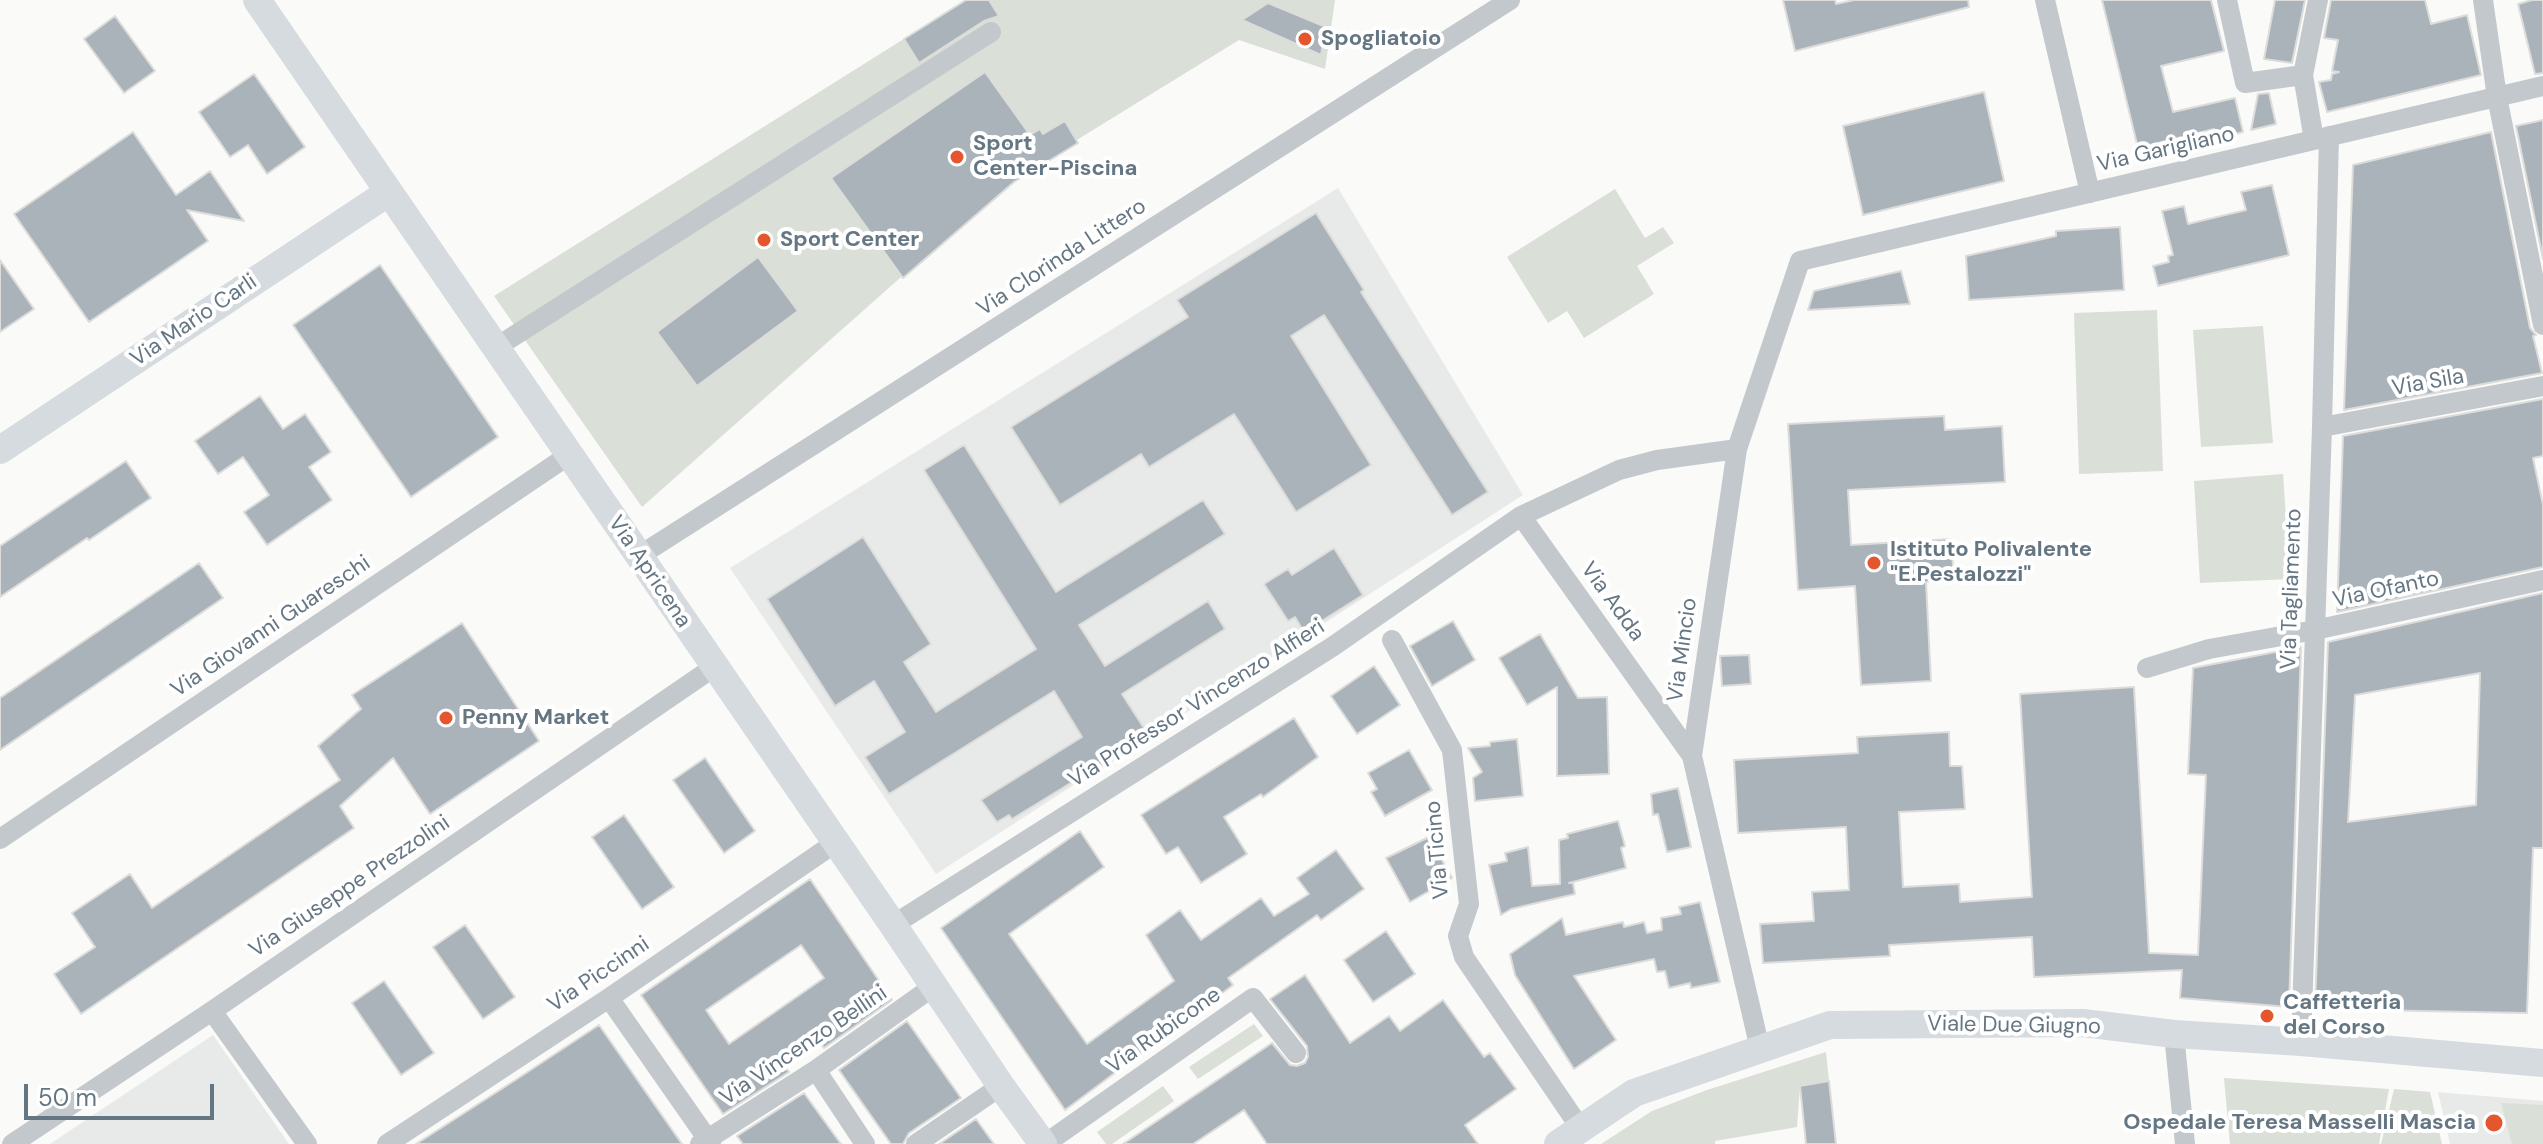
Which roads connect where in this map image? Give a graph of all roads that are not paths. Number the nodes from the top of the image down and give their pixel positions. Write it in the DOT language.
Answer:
graph roads {
  1 [pos="257,0"];
  2 [pos="1510,0"];
  3 [pos="2045,0"];
  4 [pos="2227,0"];
  5 [pos="2318,0"];
  6 [pos="2483,0"];
  7 [pos="991,32"];
  8 [pos="2303,75"];
  9 [pos="2543,86"];
  10 [pos="2496,93"];
  11 [pos="2321,138"];
  12 [pos="389,192"];
  13 [pos="2090,193"];
  14 [pos="1800,261"];
  15 [pos="2543,325"];
  16 [pos="495,348"];
  17 [pos="2543,386"];
  18 [pos="2322,427"];
  19 [pos="1737,449"];
  20 [pos="0,450"];
  21 [pos="569,455"];
  22 [pos="1521,516"];
  23 [pos="639,556"];
  24 [pos="2543,580"];
  25 [pos="2315,630"];
  26 [pos="1392,640"];
  27 [pos="714,667"];
  28 [pos="2147,668"];
  29 [pos="1692,756"];
  30 [pos="0,839"];
  31 [pos="835,843"];
  32 [pos="893,925"];
  33 [pos="934,986"];
  34 [pos="609,998"];
  35 [pos="212,1011"];
  36 [pos="2174,1034"];
  37 [pos="2301,1042"];
  38 [pos="1760,1049"];
  39 [pos="1296,1053"];
  40 [pos="2543,1063"];
  41 [pos="816,1070"];
  42 [pos="1001,1086"];
  43 [pos="1570,1136"];
  44 [pos="706,1142"];
  45 [pos="12,1144"];
  46 [pos="307,1144"];
  47 [pos="387,1144"];
  48 [pos="865,1144"];
  49 [pos="916,1144"];
  50 [pos="1044,1144"];
  51 [pos="2185,1144"];
  1 -- 12 [label="main road, Via Apricena"];
  2 -- 23 [label="street, Via Clorinda Littero"];
  3 -- 13 [label="street"];
  4 -- 8 [label="street"];
  5 -- 8 [label="street"];
  6 -- 10 [label="street"];
  7 -- 16 [label="street"];
  8 -- 11 [label="street, Via Tagliamento"];
  9 -- 10 [label="street, Via Garigliano"];
  10 -- 11 [label="street, Via Garigliano"];
  10 -- 15 [label="street"];
  11 -- 13 [label="street, Via Garigliano"];
  11 -- 18 [label="street, Via Tagliamento"];
  12 -- 16 [label="main road, Via Apricena"];
  12 -- 20 [label="main road, Via Mario Carli"];
  13 -- 14 [label="street, Via Garigliano"];
  14 -- 19 [label="street, Via Mincio"];
  16 -- 21 [label="main road, Via Apricena"];
  17 -- 18 [label="street, Via Sila"];
  18 -- 25 [label="street, Via Tagliamento"];
  19 -- 22 [label="street, Via Professor Vincenzo Alfieri"];
  19 -- 29 [label="street, Via Mincio"];
  21 -- 23 [label="main road, Via Apricena"];
  21 -- 30 [label="street, Via Giovanni Guareschi"];
  22 -- 29 [label="street, Via Adda"];
  22 -- 32 [label="street, Via Professor Vincenzo Alfieri"];
  23 -- 27 [label="main road, Via Apricena"];
  24 -- 25 [label="street, Via Ofanto"];
  25 -- 28 [label="street, Via Ofanto"];
  25 -- 37 [label="street, Via Tagliamento"];
  26 -- 43 [label="street, Via Ticino"];
  27 -- 31 [label="main road, Via Apricena"];
  27 -- 35 [label="street, Via Giuseppe Prezzolini"];
  29 -- 38 [label="street, Via Mincio"];
  31 -- 32 [label="main road, Via Apricena"];
  31 -- 34 [label="street, Via Piccinni"];
  32 -- 33 [label="main road, Via Apricena"];
  33 -- 41 [label="street, Via Vincenzo Bellini"];
  33 -- 42 [label="main road, Via Apricena"];
  34 -- 44 [label="street"];
  34 -- 47 [label="street, Via Piccinni"];
  35 -- 45 [label="street, Via Giuseppe Prezzolini"];
  35 -- 46 [label="street"];
  36 -- 37 [label="main road, Viale Due Giugno"];
  36 -- 38 [label="main road, Viale Due Giugno"];
  36 -- 51 [label="street"];
  37 -- 40 [label="main road, Viale Due Giugno"];
  38 -- 43 [label="main road, Viale Due Giugno"];
  39 -- 50 [label="street, Via Rubicone"];
  41 -- 44 [label="street, Via Vincenzo Bellini"];
  41 -- 48 [label="street"];
  42 -- 49 [label="street"];
  42 -- 50 [label="main road, Via Apricena"];
}
